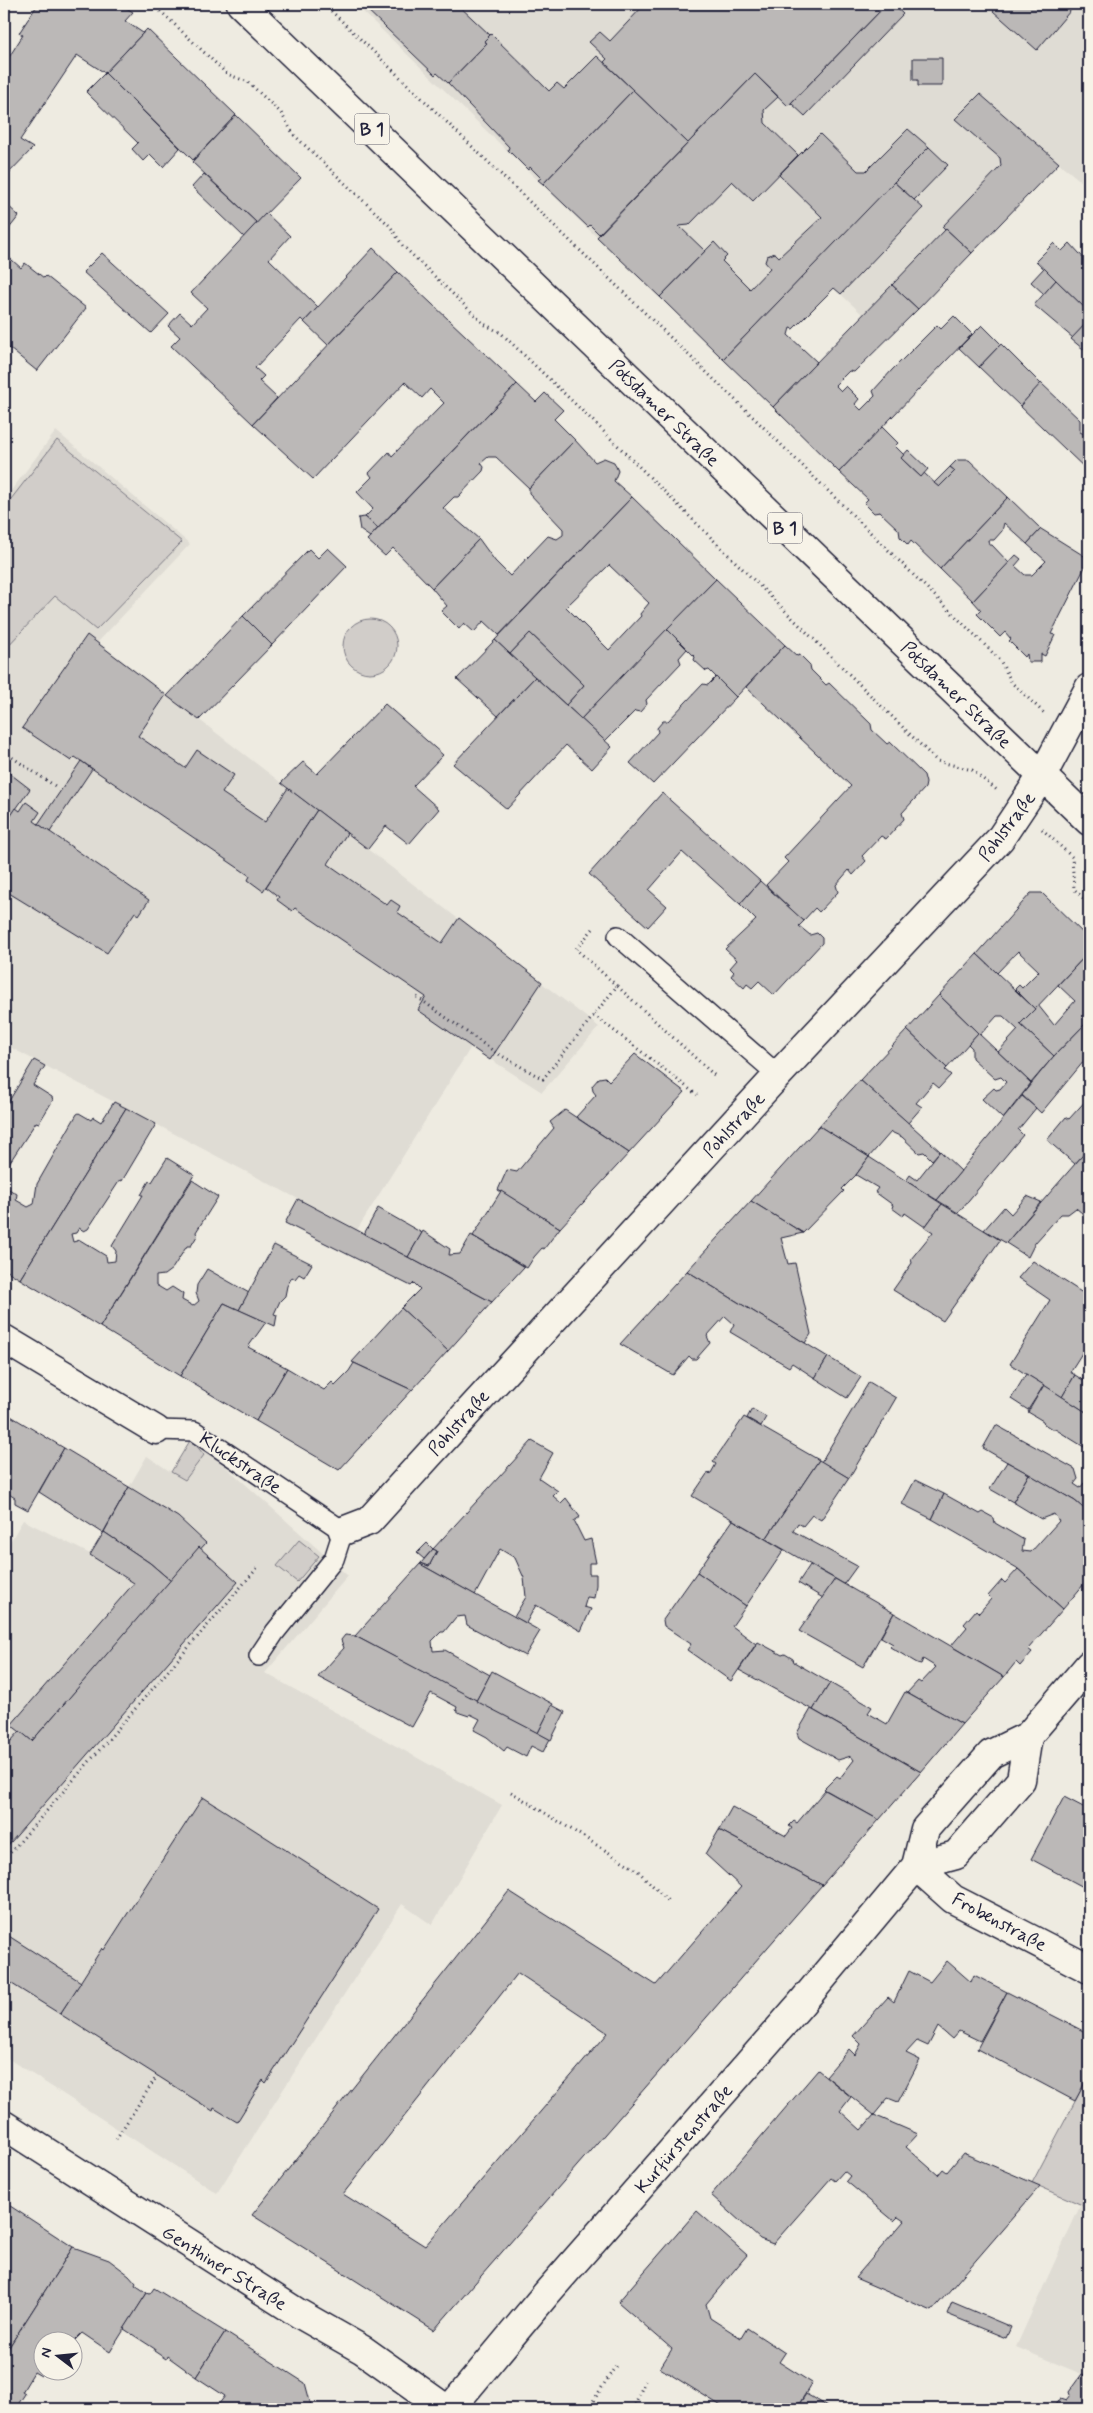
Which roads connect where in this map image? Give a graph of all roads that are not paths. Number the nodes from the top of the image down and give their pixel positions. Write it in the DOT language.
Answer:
graph roads {
  1 [pos="241,4"];
  2 [pos="1089,688"];
  3 [pos="1042,776"];
  4 [pos="1089,821"];
  5 [pos="618,936"];
  6 [pos="778,1074"];
  7 [pos="4,1339"];
  8 [pos="156,1430"];
  9 [pos="343,1531"];
  10 [pos="259,1656"];
  11 [pos="1089,1665"];
  12 [pos="1028,1736"];
  13 [pos="916,1866"];
  14 [pos="1089,1969"];
  15 [pos="4,2125"];
  16 [pos="446,2409"];
  17 [pos="450,2409"];
  1 -- 3 [label="street, Potsdamer Straße / B 1"];
  2 -- 3 [label="street, Pohlstraße"];
  3 -- 4 [label="street, Potsdamer Straße / B 1"];
  3 -- 6 [label="street, Pohlstraße"];
  5 -- 6 [label="lane"];
  6 -- 9 [label="street, Pohlstraße"];
  7 -- 8 [label="street, Kluckstraße"];
  8 -- 9 [label="lane, Kluckstraße"];
  9 -- 10 [label="lane"];
  11 -- 12 [label="street, Kurfürstenstraße"];
  12 -- 13 [label="street, Kurfürstenstraße"];
  12 -- 13 [label="street"];
  13 -- 14 [label="street, Frobenstraße"];
  13 -- 17 [label="street, Kurfürstenstraße"];
  15 -- 16 [label="street, Genthiner Straße"];
}
